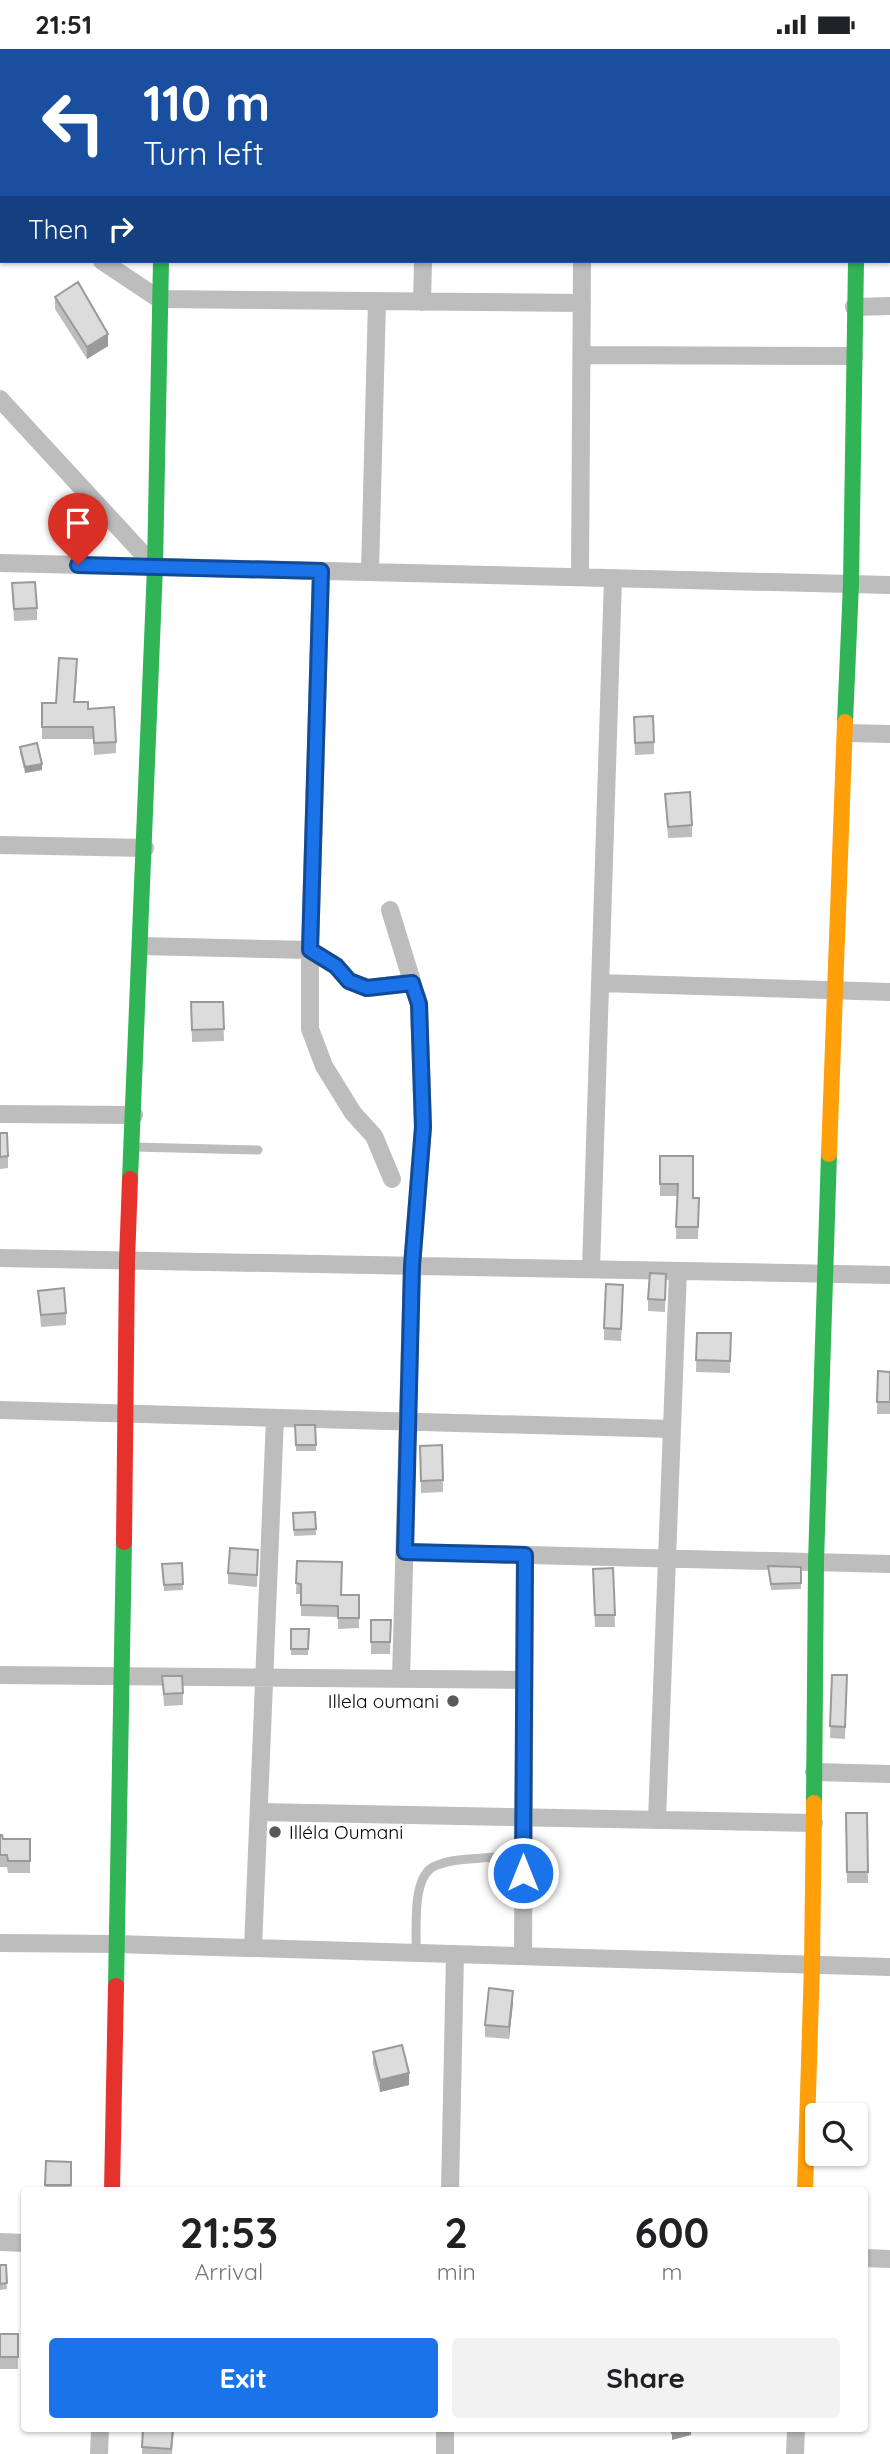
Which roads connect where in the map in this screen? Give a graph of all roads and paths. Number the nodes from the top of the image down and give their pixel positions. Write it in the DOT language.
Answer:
graph roads {
  1 [pos="105,263"];
  2 [pos="161,263"];
  3 [pos="423,263"];
  4 [pos="582,263"];
  5 [pos="856,263"];
  6 [pos="159,299"];
  7 [pos="377,301"];
  8 [pos="422,302"];
  9 [pos="582,303"];
  10 [pos="890,306"];
  11 [pos="854,307"];
  12 [pos="582,355"];
  13 [pos="854,356"];
  14 [pos="0,399"];
  15 [pos="0,563"];
  16 [pos="155,567"];
  17 [pos="321,571"];
  18 [pos="370,572"];
  19 [pos="580,577"];
  20 [pos="613,578"];
  21 [pos="851,584"];
  22 [pos="890,585"];
  23 [pos="846,733"];
  24 [pos="890,734"];
  25 [pos="0,845"];
  26 [pos="145,848"];
  27 [pos="390,910"];
  28 [pos="141,946"];
  29 [pos="310,950"];
  30 [pos="412,983"];
  31 [pos="600,983"];
  32 [pos="834,991"];
  33 [pos="890,992"];
  34 [pos="0,1114"];
  35 [pos="134,1115"];
  36 [pos="132,1147"];
  37 [pos="258,1150"];
  38 [pos="392,1179"];
  39 [pos="0,1258"];
  40 [pos="127,1261"];
  41 [pos="412,1266"];
  42 [pos="591,1269"];
  43 [pos="678,1271"];
  44 [pos="826,1273"];
  45 [pos="890,1275"];
  46 [pos="0,1411"];
  47 [pos="125,1414"];
  48 [pos="275,1418"];
  49 [pos="408,1422"];
  50 [pos="672,1429"];
  51 [pos="405,1552"];
  52 [pos="525,1555"];
  53 [pos="667,1559"];
  54 [pos="816,1562"];
  55 [pos="890,1564"];
  56 [pos="0,1675"];
  57 [pos="123,1678"];
  58 [pos="264,1678"];
  59 [pos="401,1679"];
  60 [pos="524,1680"];
  61 [pos="814,1772"];
  62 [pos="890,1774"];
  63 [pos="259,1812"];
  64 [pos="523,1817"];
  65 [pos="657,1820"];
  66 [pos="814,1823"];
  67 [pos="495,1857"];
  68 [pos="0,1943"];
  69 [pos="116,1944"];
  70 [pos="254,1948"];
  71 [pos="416,1953"];
  72 [pos="455,1954"];
  73 [pos="523,1956"];
  74 [pos="812,1965"];
  75 [pos="890,1967"];
  76 [pos="112,2187"];
  77 [pos="450,2187"];
  78 [pos="805,2187"];
  79 [pos="0,2242"];
  80 [pos="21,2243"];
  81 [pos="868,2258"];
  82 [pos="890,2259"];
  83 [pos="100,2432"];
  84 [pos="446,2432"];
  85 [pos="796,2432"];
  86 [pos="99,2454"];
  87 [pos="445,2454"];
  88 [pos="795,2454"];
  1 -- 6 [label="street"];
  2 -- 6 [label="street"];
  3 -- 8 [label="street"];
  4 -- 9 [label="street"];
  5 -- 11 [label="street"];
  6 -- 7 [label="street"];
  6 -- 16 [label="street"];
  7 -- 8 [label="street"];
  7 -- 18 [label="street"];
  8 -- 9 [label="street"];
  9 -- 12 [label="street"];
  10 -- 11 [label="street"];
  11 -- 13 [label="street"];
  12 -- 13 [label="street"];
  12 -- 19 [label="street"];
  13 -- 21 [label="street"];
  14 -- 16 [label="street"];
  15 -- 16 [label="street"];
  16 -- 17 [label="street"];
  16 -- 26 [label="street"];
  17 -- 18 [label="street"];
  17 -- 29 [label="street"];
  18 -- 19 [label="street"];
  19 -- 20 [label="street"];
  20 -- 21 [label="street"];
  20 -- 31 [label="street"];
  21 -- 22 [label="street"];
  21 -- 23 [label="street"];
  23 -- 24 [label="street"];
  23 -- 32 [label="street"];
  25 -- 26 [label="street"];
  26 -- 28 [label="street"];
  27 -- 30 [label="street"];
  28 -- 29 [label="street"];
  28 -- 35 [label="street"];
  29 -- 30 [label="street"];
  29 -- 38 [label="street"];
  30 -- 41 [label="street"];
  31 -- 32 [label="street"];
  31 -- 42 [label="street"];
  32 -- 33 [label="street"];
  32 -- 44 [label="street"];
  34 -- 35 [label="street"];
  35 -- 36 [label="street"];
  36 -- 37 [label="lane"];
  36 -- 40 [label="street"];
  39 -- 40 [label="street"];
  40 -- 41 [label="street"];
  40 -- 47 [label="street"];
  41 -- 42 [label="street"];
  41 -- 49 [label="street"];
  42 -- 43 [label="street"];
  43 -- 44 [label="street"];
  43 -- 50 [label="street"];
  44 -- 45 [label="street"];
  44 -- 54 [label="street"];
  46 -- 47 [label="street"];
  47 -- 48 [label="street"];
  47 -- 57 [label="street"];
  48 -- 49 [label="street"];
  48 -- 58 [label="street"];
  49 -- 50 [label="street"];
  49 -- 51 [label="street"];
  50 -- 53 [label="street"];
  51 -- 52 [label="street"];
  51 -- 59 [label="street"];
  52 -- 53 [label="street"];
  52 -- 60 [label="street"];
  53 -- 54 [label="street"];
  53 -- 65 [label="street"];
  54 -- 55 [label="street"];
  54 -- 61 [label="street"];
  56 -- 57 [label="street"];
  57 -- 58 [label="street"];
  57 -- 69 [label="street"];
  58 -- 59 [label="street"];
  58 -- 63 [label="street"];
  59 -- 60 [label="street"];
  60 -- 64 [label="street"];
  61 -- 62 [label="street"];
  61 -- 66 [label="street"];
  63 -- 64 [label="street"];
  63 -- 70 [label="street"];
  64 -- 65 [label="street"];
  64 -- 73 [label="street"];
  65 -- 66 [label="street"];
  66 -- 74 [label="street"];
  67 -- 71 [label="lane"];
  68 -- 69 [label="street"];
  69 -- 70 [label="street"];
  69 -- 76 [label="street"];
  70 -- 71 [label="street"];
  71 -- 72 [label="street"];
  72 -- 73 [label="street"];
  72 -- 77 [label="street"];
  73 -- 74 [label="street"];
  74 -- 75 [label="street"];
  74 -- 78 [label="street"];
  79 -- 80 [label="street"];
  81 -- 82 [label="street"];
  83 -- 86 [label="street"];
  84 -- 87 [label="street"];
  85 -- 88 [label="street"];
}
